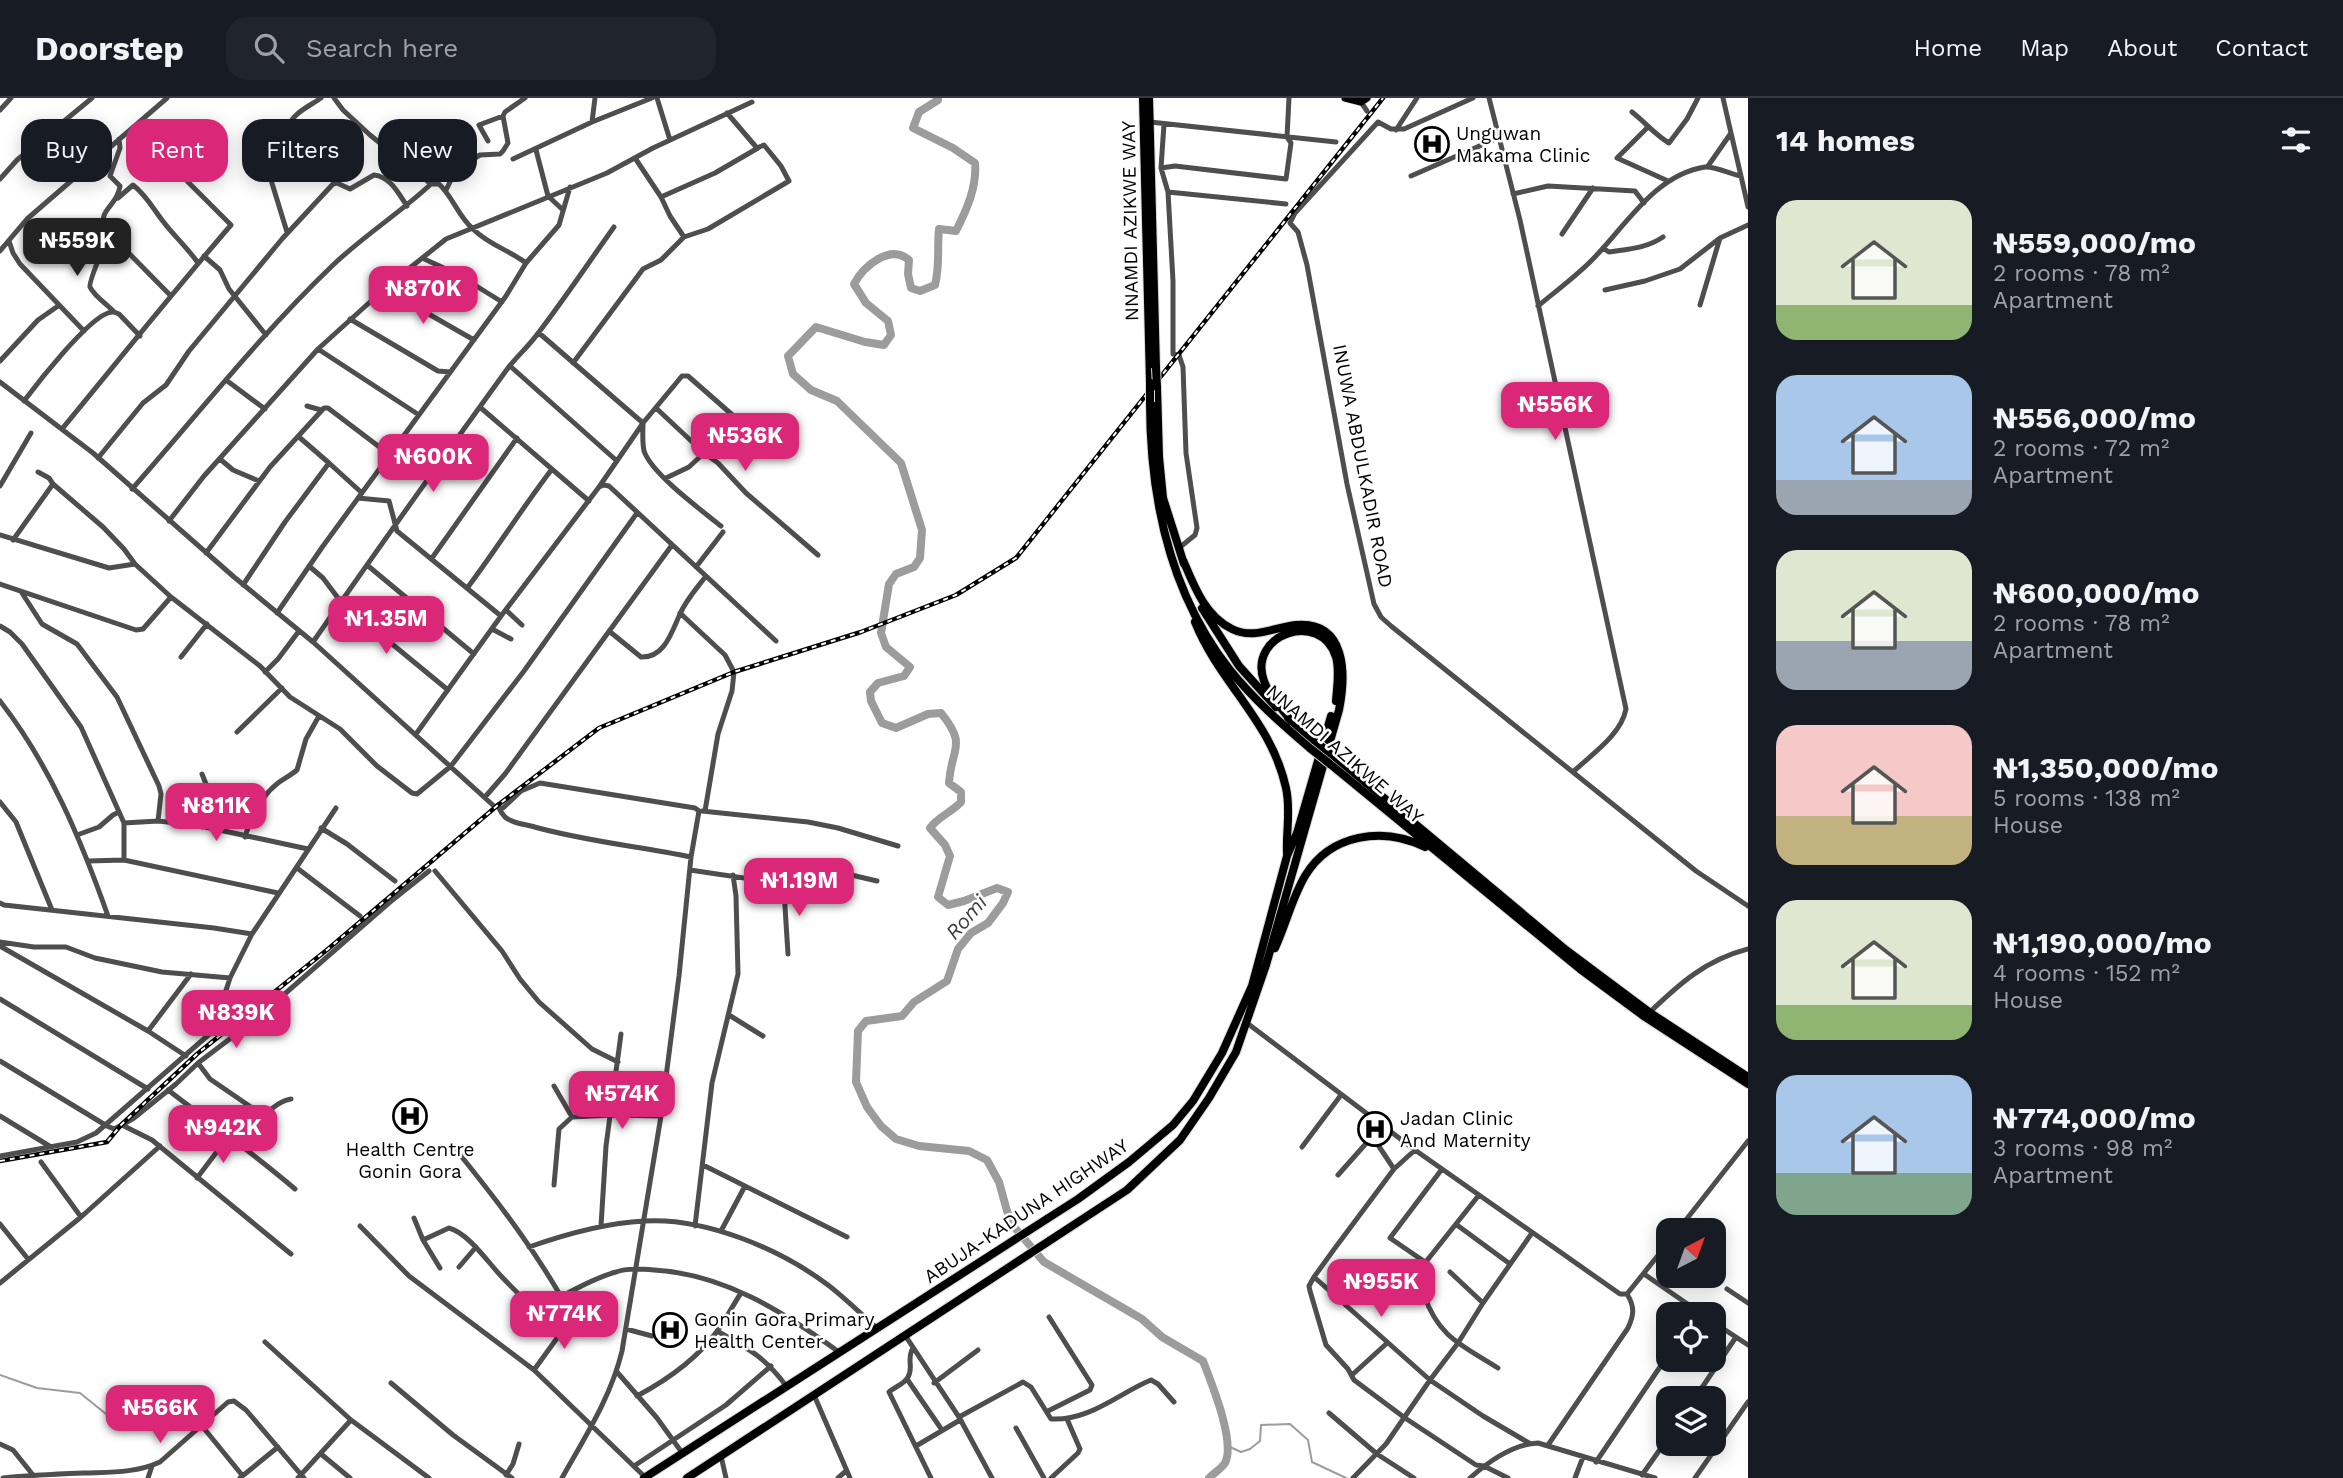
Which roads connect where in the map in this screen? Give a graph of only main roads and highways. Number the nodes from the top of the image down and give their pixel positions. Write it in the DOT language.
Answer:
graph roads {
  1 [pos="1143,98"];
  2 [pos="1149,98"];
  3 [pos="1345,98"];
  4 [pos="1364,100"];
  5 [pos="1146,111"];
  6 [pos="1153,385"];
  7 [pos="1183,560"];
  8 [pos="1178,579"];
  9 [pos="1292,721"];
  10 [pos="1313,745"];
  11 [pos="1332,760"];
  12 [pos="1438,854"];
  13 [pos="1287,856"];
  14 [pos="1265,965"];
  15 [pos="1647,1014"];
  16 [pos="1748,1077"];
  17 [pos="1748,1084"];
  18 [pos="645,1478"];
  19 [pos="687,1478"];
  1 -- 5 [label="highway, NNAMDI AZIKWE WAY"];
  2 -- 5 [label="highway, NNAMDI AZIKWE WAY"];
  3 -- 4 [label="main road"];
  5 -- 6 [label="highway, NNAMDI AZIKWE WAY"];
  5 -- 6 [label="highway, NNAMDI AZIKWE WAY, bridge"];
  6 -- 7 [label="highway, NNAMDI AZIKWE WAY"];
  6 -- 8 [label="highway, NNAMDI AZIKWE WAY, bridge"];
  7 -- 9 [label="highway, NNAMDI AZIKWE WAY"];
  7 -- 14 [label="highway"];
  8 -- 10 [label="highway, NNAMDI AZIKWE WAY"];
  8 -- 13 [label="highway"];
  9 -- 10 [label="highway, NNAMDI AZIKWE WAY"];
  9 -- 13 [label="highway"];
  10 -- 11 [label="highway, NNAMDI AZIKWE WAY, bridge"];
  11 -- 12 [label="highway, NNAMDI AZIKWE WAY"];
  11 -- 15 [label="highway, NNAMDI AZIKWE WAY"];
  12 -- 14 [label="highway"];
  12 -- 15 [label="highway, NNAMDI AZIKWE WAY"];
  13 -- 18 [label="highway, ABUJA-KADUNA HIGHWAY"];
  14 -- 19 [label="highway, ABUJA-KADUNA HIGHWAY"];
  15 -- 16 [label="highway, NNAMDI AZIKWE WAY"];
  15 -- 17 [label="highway, NNAMDI AZIKWE WAY"];
}
